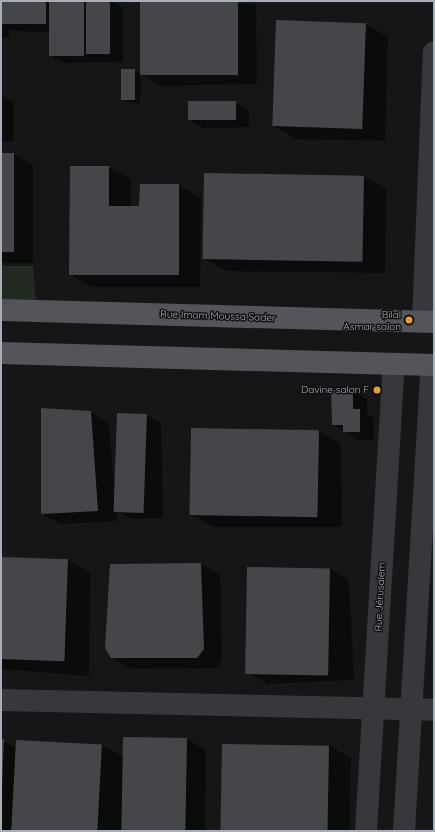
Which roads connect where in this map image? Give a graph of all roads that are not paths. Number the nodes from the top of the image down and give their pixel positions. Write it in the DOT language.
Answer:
graph roads {
  1 [pos="434,52"];
  2 [pos="1,310"];
  3 [pos="429,322"];
  4 [pos="1,354"];
  5 [pos="394,364"];
  6 [pos="433,365"];
  7 [pos="1,700"];
  8 [pos="374,709"];
  9 [pos="412,709"];
  10 [pos="434,710"];
  11 [pos="366,831"];
  12 [pos="404,831"];
  1 -- 3 [label="street"];
  2 -- 3 [label="main road, Rue Imam Moussa Sader"];
  4 -- 5 [label="main road"];
  5 -- 6 [label="main road"];
  5 -- 8 [label="street, Rue Jérusalem"];
  6 -- 9 [label="street"];
  7 -- 8 [label="street"];
  8 -- 9 [label="street"];
  8 -- 11 [label="street, Rue Jérusalem"];
  9 -- 10 [label="street"];
  9 -- 12 [label="street"];
}
